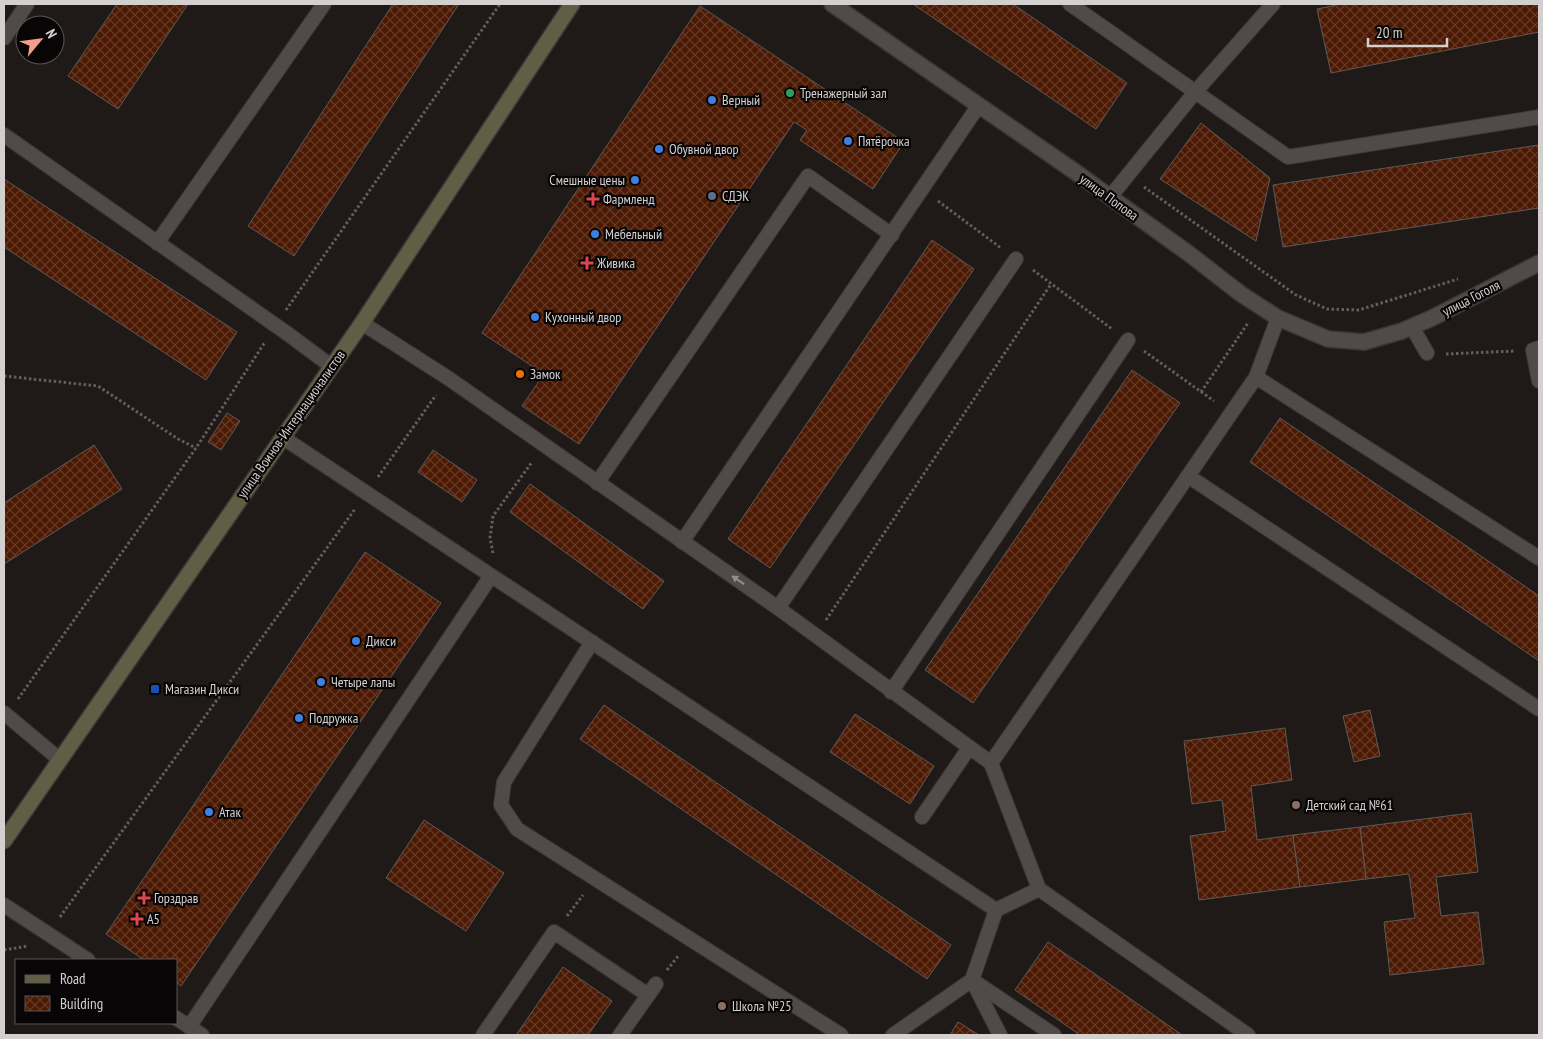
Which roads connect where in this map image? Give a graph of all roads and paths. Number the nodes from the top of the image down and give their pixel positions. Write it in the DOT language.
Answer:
graph roads {
  1 [pos="28,4"];
  2 [pos="324,4"];
  3 [pos="500,4"];
  4 [pos="572,4"];
  5 [pos="832,4"];
  6 [pos="1070,4"];
  7 [pos="1273,4"];
  8 [pos="4,38"];
  9 [pos="1196,91"];
  10 [pos="979,105"];
  11 [pos="1539,117"];
  12 [pos="4,135"];
  13 [pos="1127,175"];
  14 [pos="1110,197"];
  15 [pos="892,235"];
  16 [pos="157,243"];
  17 [pos="1016,259"];
  18 [pos="1538,266"];
  19 [pos="1460,278"];
  20 [pos="1051,284"];
  21 [pos="1278,318"];
  22 [pos="1249,322"];
  23 [pos="362,323"];
  24 [pos="275,325"];
  25 [pos="1407,329"];
  26 [pos="1128,340"];
  27 [pos="1536,349"];
  28 [pos="1427,353"];
  29 [pos="331,366"];
  30 [pos="4,376"];
  31 [pos="1256,377"];
  32 [pos="448,378"];
  33 [pos="1539,381"];
  34 [pos="1201,392"];
  35 [pos="1232,413"];
  36 [pos="282,437"];
  37 [pos="544,445"];
  38 [pos="196,448"];
  39 [pos="1188,476"];
  40 [pos="597,483"];
  41 [pos="367,493"];
  42 [pos="682,542"];
  43 [pos="1539,558"];
  44 [pos="496,579"];
  45 [pos="778,608"];
  46 [pos="815,636"];
  47 [pos="592,642"];
  48 [pos="891,692"];
  49 [pos="1539,709"];
  50 [pos="5,714"];
  51 [pos="969,748"];
  52 [pos="59,759"];
  53 [pos="991,764"];
  54 [pos="922,817"];
  55 [pos="4,840"];
  56 [pos="596,879"];
  57 [pos="1039,889"];
  58 [pos="4,905"];
  59 [pos="996,910"];
  60 [pos="554,932"];
  61 [pos="48,934"];
  62 [pos="691,939"];
  63 [pos="4,950"];
  64 [pos="86,959"];
  65 [pos="972,980"];
  66 [pos="652,990"];
  67 [pos="178,1019"];
  68 [pos="189,1026"];
  69 [pos="202,1035"];
  70 [pos="483,1035"];
  71 [pos="620,1035"];
  72 [pos="841,1035"];
  73 [pos="893,1035"];
  74 [pos="1000,1035"];
  75 [pos="1054,1035"];
  76 [pos="1248,1035"];
  1 -- 8 [label="lane"];
  2 -- 16 [label="lane"];
  3 -- 24 [label="path"];
  4 -- 23 [label="main road, улица Воинов-Интернационалистов"];
  5 -- 10 [label="street, улица Попова"];
  6 -- 9 [label="lane"];
  7 -- 9 [label="lane"];
  9 -- 11 [label="lane"];
  9 -- 13 [label="lane"];
  10 -- 14 [label="street, улица Попова"];
  10 -- 15 [label="lane"];
  12 -- 16 [label="lane"];
  13 -- 14 [label="lane"];
  13 -- 19 [label="path"];
  14 -- 21 [label="street, улица Попова"];
  15 -- 40 [label="lane"];
  15 -- 42 [label="lane"];
  16 -- 24 [label="lane"];
  17 -- 45 [label="lane"];
  18 -- 25 [label="street, улица Гоголя"];
  20 -- 46 [label="path"];
  21 -- 25 [label="street, улица Попова"];
  21 -- 31 [label="lane"];
  22 -- 34 [label="path"];
  23 -- 29 [label="main road, улица Воинов-Интернационалистов"];
  23 -- 32 [label="lane"];
  24 -- 29 [label="lane"];
  24 -- 38 [label="path"];
  25 -- 28 [label="lane"];
  26 -- 34 [label="path"];
  26 -- 48 [label="lane"];
  27 -- 28 [label="path"];
  27 -- 33 [label="lane"];
  29 -- 36 [label="main road, улица Воинов-Интернационалистов"];
  30 -- 38 [label="path"];
  31 -- 35 [label="lane"];
  31 -- 43 [label="lane"];
  32 -- 37 [label="lane"];
  32 -- 41 [label="path"];
  34 -- 35 [label="path"];
  35 -- 39 [label="lane"];
  36 -- 41 [label="lane"];
  36 -- 52 [label="main road, улица Воинов-Интернационалистов"];
  37 -- 40 [label="lane"];
  37 -- 44 [label="path"];
  38 -- 50 [label="path"];
  39 -- 49 [label="lane"];
  39 -- 53 [label="lane"];
  40 -- 42 [label="lane"];
  41 -- 44 [label="lane"];
  41 -- 61 [label="path"];
  45 -- 42 [label="lane, one-way"];
  44 -- 47 [label="lane"];
  44 -- 68 [label="lane"];
  45 -- 46 [label="lane"];
  46 -- 48 [label="lane"];
  47 -- 56 [label="lane"];
  47 -- 59 [label="lane"];
  48 -- 51 [label="lane"];
  50 -- 52 [label="lane"];
  51 -- 53 [label="lane"];
  51 -- 54 [label="lane"];
  52 -- 55 [label="main road, улица Воинов-Интернационалистов"];
  53 -- 57 [label="lane"];
  56 -- 60 [label="path"];
  56 -- 62 [label="lane"];
  57 -- 59 [label="lane"];
  57 -- 76 [label="lane"];
  58 -- 61 [label="lane"];
  59 -- 65 [label="lane"];
  60 -- 66 [label="lane"];
  60 -- 70 [label="lane"];
  61 -- 63 [label="path"];
  61 -- 64 [label="lane"];
  62 -- 66 [label="path"];
  62 -- 72 [label="lane"];
  65 -- 73 [label="lane"];
  65 -- 74 [label="lane"];
  65 -- 75 [label="lane"];
  66 -- 71 [label="lane"];
  67 -- 68 [label="lane"];
  68 -- 69 [label="lane"];
}
